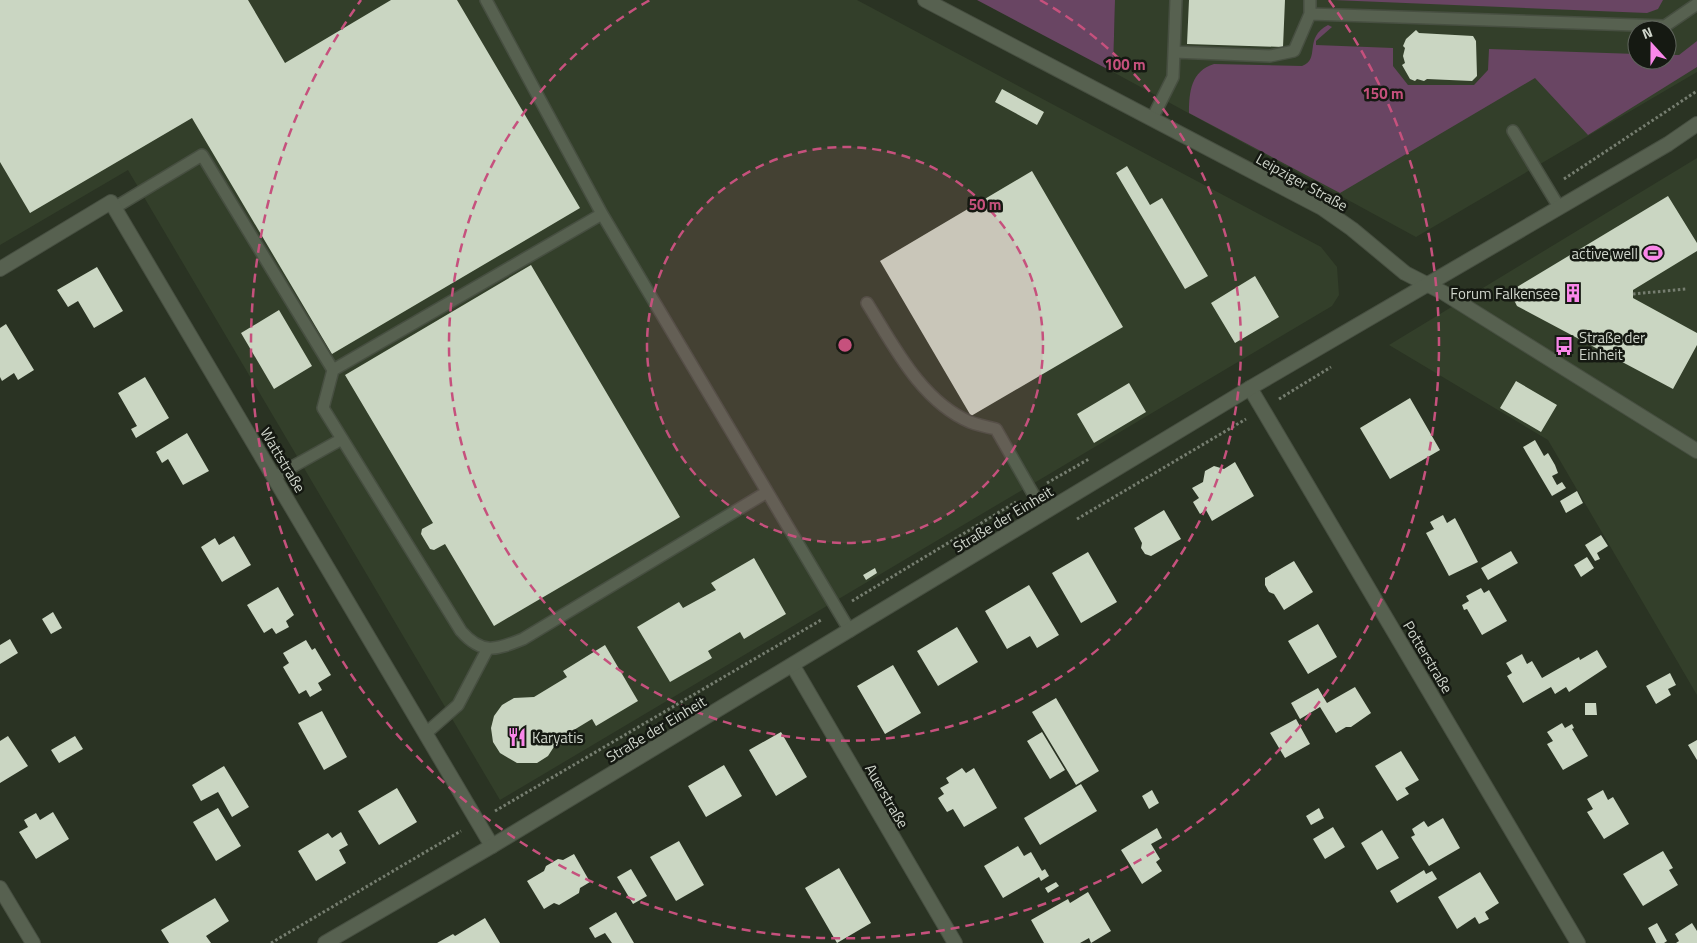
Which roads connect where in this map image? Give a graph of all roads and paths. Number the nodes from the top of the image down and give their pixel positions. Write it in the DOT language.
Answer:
graph roads {
  1 [pos="486,0"];
  2 [pos="925,0"];
  3 [pos="1176,0"];
  4 [pos="1310,0"];
  5 [pos="1697,4"];
  6 [pos="1310,14"];
  7 [pos="1174,52"];
  8 [pos="1152,119"];
  9 [pos="1697,124"];
  10 [pos="1513,131"];
  11 [pos="1559,207"];
  12 [pos="114,208"];
  13 [pos="602,214"];
  14 [pos="0,269"];
  15 [pos="1428,285"];
  16 [pos="1686,289"];
  17 [pos="1633,294"];
  18 [pos="867,303"];
  19 [pos="333,370"];
  20 [pos="1250,388"];
  21 [pos="342,439"];
  22 [pos="1697,451"];
  23 [pos="274,477"];
  24 [pos="767,492"];
  25 [pos="1044,513"];
  26 [pos="850,631"];
  27 [pos="488,648"];
  28 [pos="793,666"];
  29 [pos="425,734"];
  30 [pos="492,846"];
  31 [pos="0,888"];
  32 [pos="33,943"];
  33 [pos="325,943"];
  34 [pos="955,943"];
  35 [pos="1578,943"];
  1 -- 13 [label="lane"];
  2 -- 8 [label="street, Leipziger Straße"];
  3 -- 7 [label="lane"];
  4 -- 6 [label="lane"];
  5 -- 6 [label="lane"];
  6 -- 7 [label="lane"];
  7 -- 8 [label="lane"];
  8 -- 15 [label="street, Leipziger Straße"];
  9 -- 11 [label="street, Straße der Einheit"];
  10 -- 11 [label="lane"];
  11 -- 15 [label="street, Straße der Einheit"];
  12 -- 14 [label="street"];
  12 -- 19 [label="lane"];
  12 -- 23 [label="street, Wattstraße"];
  13 -- 19 [label="lane"];
  13 -- 24 [label="lane"];
  15 -- 20 [label="street, Straße der Einheit"];
  15 -- 22 [label="street, Leipziger Straße"];
  16 -- 17 [label="path"];
  18 -- 25 [label="lane"];
  19 -- 21 [label="lane"];
  20 -- 25 [label="street, Straße der Einheit"];
  20 -- 35 [label="street, Potterstraße"];
  21 -- 23 [label="lane"];
  21 -- 27 [label="lane"];
  23 -- 29 [label="street, Wattstraße"];
  24 -- 26 [label="lane"];
  24 -- 27 [label="lane"];
  25 -- 26 [label="street, Straße der Einheit"];
  26 -- 28 [label="street, Straße der Einheit"];
  27 -- 29 [label="lane"];
  28 -- 30 [label="street, Straße der Einheit"];
  28 -- 34 [label="street, Auerstraße"];
  29 -- 30 [label="street, Wattstraße"];
  30 -- 33 [label="street, Straße der Einheit"];
  31 -- 32 [label="street"];
}
